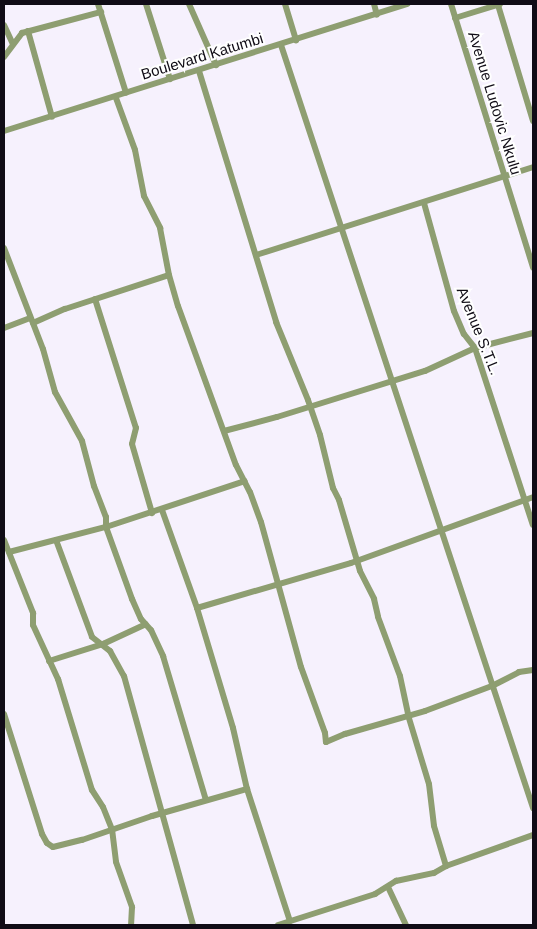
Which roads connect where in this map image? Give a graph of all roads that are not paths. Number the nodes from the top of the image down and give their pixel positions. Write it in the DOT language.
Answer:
graph roads {
  1 [pos="98,4"];
  2 [pos="146,4"];
  3 [pos="189,4"];
  4 [pos="285,4"];
  5 [pos="374,4"];
  6 [pos="408,4"];
  7 [pos="451,4"];
  8 [pos="500,4"];
  9 [pos="102,12"];
  10 [pos="377,15"];
  11 [pos="456,18"];
  12 [pos="4,25"];
  13 [pos="28,31"];
  14 [pos="296,40"];
  15 [pos="13,44"];
  16 [pos="280,45"];
  17 [pos="4,57"];
  18 [pos="216,65"];
  19 [pos="199,71"];
  20 [pos="170,79"];
  21 [pos="126,93"];
  22 [pos="116,98"];
  23 [pos="52,118"];
  24 [pos="533,121"];
  25 [pos="4,132"];
  26 [pos="533,167"];
  27 [pos="505,177"];
  28 [pos="424,203"];
  29 [pos="341,226"];
  30 [pos="4,248"];
  31 [pos="256,254"];
  32 [pos="533,268"];
  33 [pos="169,274"];
  34 [pos="95,299"];
  35 [pos="31,320"];
  36 [pos="4,328"];
  37 [pos="533,333"];
  38 [pos="474,348"];
  39 [pos="392,381"];
  40 [pos="310,407"];
  41 [pos="224,431"];
  42 [pos="245,481"];
  43 [pos="533,497"];
  44 [pos="525,500"];
  45 [pos="162,510"];
  46 [pos="152,513"];
  47 [pos="533,525"];
  48 [pos="106,527"];
  49 [pos="441,530"];
  50 [pos="4,540"];
  51 [pos="56,540"];
  52 [pos="9,552"];
  53 [pos="357,560"];
  54 [pos="278,584"];
  55 [pos="197,608"];
  56 [pos="146,624"];
  57 [pos="103,644"];
  58 [pos="49,661"];
  59 [pos="533,670"];
  60 [pos="492,686"];
  61 [pos="4,714"];
  62 [pos="408,715"];
  63 [pos="247,789"];
  64 [pos="206,800"];
  65 [pos="533,808"];
  66 [pos="163,813"];
  67 [pos="112,829"];
  68 [pos="533,835"];
  69 [pos="446,866"];
  70 [pos="388,887"];
  71 [pos="290,921"];
  72 [pos="131,925"];
  73 [pos="193,925"];
  74 [pos="279,925"];
  75 [pos="406,925"];
  1 -- 9 [label="street"];
  2 -- 20 [label="street"];
  3 -- 18 [label="street"];
  4 -- 14 [label="street"];
  5 -- 10 [label="street"];
  6 -- 10 [label="street, Boulevard Katumbi"];
  7 -- 11 [label="street, Avenue Ludovic Nkulu"];
  8 -- 11 [label="street"];
  8 -- 24 [label="street"];
  9 -- 13 [label="street"];
  9 -- 21 [label="street"];
  10 -- 14 [label="street, Boulevard Katumbi"];
  11 -- 27 [label="street, Avenue Ludovic Nkulu"];
  12 -- 15 [label="street"];
  13 -- 15 [label="street"];
  13 -- 23 [label="street"];
  14 -- 16 [label="street, Boulevard Katumbi"];
  15 -- 17 [label="street"];
  16 -- 18 [label="street, Boulevard Katumbi"];
  16 -- 29 [label="street"];
  18 -- 19 [label="street, Boulevard Katumbi"];
  19 -- 20 [label="street, Boulevard Katumbi"];
  19 -- 31 [label="street"];
  20 -- 21 [label="street, Boulevard Katumbi"];
  21 -- 22 [label="street, Boulevard Katumbi"];
  22 -- 23 [label="street, Boulevard Katumbi"];
  22 -- 33 [label="street"];
  23 -- 25 [label="street, Boulevard Katumbi"];
  26 -- 27 [label="street"];
  27 -- 28 [label="street"];
  27 -- 32 [label="street, Avenue Ludovic Nkulu"];
  28 -- 29 [label="street"];
  28 -- 38 [label="street, Avenue S.T.L."];
  29 -- 31 [label="street"];
  29 -- 39 [label="street"];
  30 -- 35 [label="street"];
  31 -- 40 [label="street"];
  33 -- 34 [label="street"];
  33 -- 41 [label="street"];
  34 -- 35 [label="street"];
  34 -- 46 [label="street"];
  35 -- 36 [label="street"];
  35 -- 48 [label="street"];
  37 -- 38 [label="street"];
  38 -- 39 [label="street"];
  38 -- 44 [label="street, Avenue S.T.L."];
  39 -- 40 [label="street"];
  39 -- 49 [label="street"];
  40 -- 41 [label="street"];
  40 -- 53 [label="street"];
  41 -- 42 [label="street"];
  42 -- 45 [label="street"];
  42 -- 54 [label="street"];
  43 -- 44 [label="street"];
  44 -- 47 [label="street, Avenue S.T.L."];
  44 -- 49 [label="street"];
  45 -- 46 [label="street"];
  45 -- 55 [label="street"];
  46 -- 48 [label="street"];
  48 -- 51 [label="street"];
  48 -- 56 [label="street"];
  49 -- 53 [label="street"];
  49 -- 60 [label="street"];
  50 -- 52 [label="street"];
  51 -- 52 [label="street"];
  51 -- 57 [label="street"];
  52 -- 58 [label="street"];
  53 -- 54 [label="street"];
  53 -- 62 [label="street"];
  54 -- 55 [label="street"];
  54 -- 62 [label="street"];
  55 -- 63 [label="street"];
  56 -- 57 [label="street"];
  56 -- 64 [label="street"];
  57 -- 58 [label="street"];
  57 -- 66 [label="street"];
  58 -- 67 [label="street"];
  59 -- 60 [label="street"];
  60 -- 62 [label="street"];
  60 -- 65 [label="street"];
  61 -- 67 [label="street"];
  62 -- 69 [label="street"];
  63 -- 64 [label="street"];
  63 -- 71 [label="street"];
  64 -- 66 [label="street"];
  66 -- 67 [label="street"];
  66 -- 73 [label="street"];
  67 -- 72 [label="street"];
  68 -- 69 [label="street"];
  69 -- 70 [label="street"];
  70 -- 71 [label="street"];
  70 -- 75 [label="street"];
  71 -- 74 [label="street"];
}
